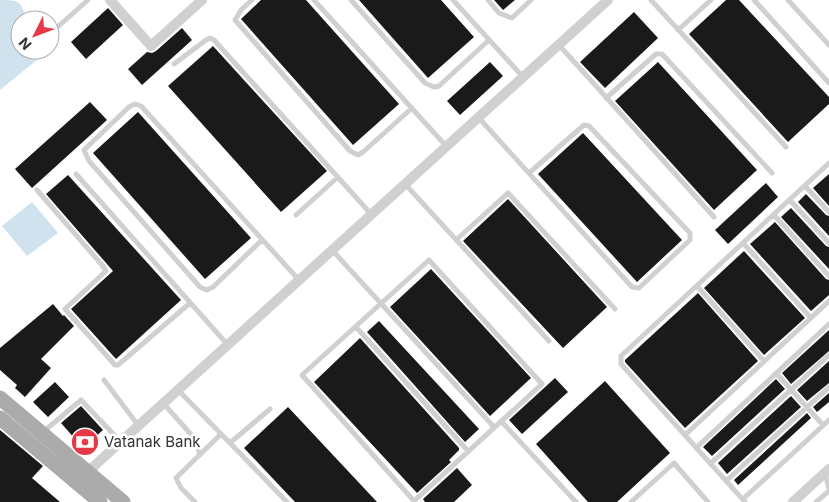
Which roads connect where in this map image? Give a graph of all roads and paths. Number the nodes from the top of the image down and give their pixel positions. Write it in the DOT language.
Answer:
graph roads {
  1 [pos="88,0"];
  2 [pos="110,0"];
  3 [pos="252,0"];
  4 [pos="314,0"];
  5 [pos="351,0"];
  6 [pos="453,0"];
  7 [pos="488,0"];
  8 [pos="531,0"];
  9 [pos="608,0"];
  10 [pos="651,0"];
  11 [pos="711,0"];
  12 [pos="754,0"];
  13 [pos="788,0"];
  14 [pos="196,2"];
  15 [pos="60,25"];
  16 [pos="678,30"];
  17 [pos="489,40"];
  18 [pos="558,45"];
  19 [pos="829,45"];
  20 [pos="174,64"];
  21 [pos="523,77"];
  22 [pos="829,83"];
  23 [pos="606,98"];
  24 [pos="412,108"];
  25 [pos="478,117"];
  26 [pos="446,146"];
  27 [pos="786,147"];
  28 [pos="829,163"];
  29 [pos="772,172"];
  30 [pos="529,173"];
  31 [pos="76,174"];
  32 [pos="338,177"];
  33 [pos="405,184"];
  34 [pos="805,186"];
  35 [pos="36,190"];
  36 [pos="790,200"];
  37 [pos="829,212"];
  38 [pos="371,214"];
  39 [pos="296,215"];
  40 [pos="774,215"];
  41 [pos="714,216"];
  42 [pos="262,240"];
  43 [pos="456,240"];
  44 [pos="829,243"];
  45 [pos="743,244"];
  46 [pos="331,250"];
  47 [pos="829,276"];
  48 [pos="299,280"];
  49 [pos="697,286"];
  50 [pos="829,301"];
  51 [pos="190,303"];
  52 [pos="381,304"];
  53 [pos="615,309"];
  54 [pos="811,318"];
  55 [pos="829,324"];
  56 [pos="356,326"];
  57 [pos="549,341"];
  58 [pos="227,344"];
  59 [pos="829,355"];
  60 [pos="764,361"];
  61 [pos="776,373"];
  62 [pos="104,380"];
  63 [pos="829,387"];
  64 [pos="177,389"];
  65 [pos="791,390"];
  66 [pos="0,398"];
  67 [pos="162,403"];
  68 [pos="270,408"];
  69 [pos="807,408"];
  70 [pos="0,418"];
  71 [pos="829,420"];
  72 [pos="501,421"];
  73 [pos="138,425"];
  74 [pos="823,425"];
  75 [pos="494,427"];
  76 [pos="41,433"];
  77 [pos="221,434"];
  78 [pos="685,435"];
  79 [pos="120,441"];
  80 [pos="230,443"];
  81 [pos="696,448"];
  82 [pos="468,452"];
  83 [pos="200,455"];
  84 [pos="711,464"];
  85 [pos="827,471"];
  86 [pos="82,477"];
  87 [pos="726,481"];
  88 [pos="829,490"];
  89 [pos="744,500"];
  90 [pos="100,502"];
  91 [pos="123,502"];
  92 [pos="195,502"];
  93 [pos="287,502"];
  94 [pos="576,502"];
  95 [pos="631,502"];
  96 [pos="708,502"];
  97 [pos="792,502"];
  98 [pos="816,502"];
  1 -- 15 [label="lane"];
  2 -- 14 [label="street"];
  3 -- 24 [label="lane"];
  4 -- 24 [label="lane"];
  5 -- 17 [label="lane"];
  6 -- 17 [label="lane"];
  7 -- 8 [label="lane"];
  9 -- 18 [label="street"];
  10 -- 16 [label="lane"];
  11 -- 16 [label="lane"];
  12 -- 22 [label="lane"];
  13 -- 19 [label="lane"];
  16 -- 27 [label="lane"];
  17 -- 21 [label="lane"];
  18 -- 21 [label="street"];
  18 -- 23 [label="lane"];
  20 -- 32 [label="lane"];
  21 -- 25 [label="street"];
  23 -- 29 [label="lane"];
  23 -- 41 [label="lane"];
  24 -- 26 [label="lane"];
  25 -- 26 [label="street"];
  25 -- 30 [label="lane"];
  26 -- 33 [label="street"];
  28 -- 34 [label="lane"];
  30 -- 30 [label="lane"];
  31 -- 51 [label="lane"];
  32 -- 38 [label="lane"];
  32 -- 39 [label="lane"];
  33 -- 38 [label="street"];
  33 -- 43 [label="lane"];
  34 -- 36 [label="lane"];
  34 -- 37 [label="lane"];
  35 -- 51 [label="lane"];
  36 -- 40 [label="lane"];
  36 -- 44 [label="lane"];
  38 -- 46 [label="street"];
  40 -- 45 [label="lane"];
  40 -- 47 [label="lane"];
  42 -- 42 [label="lane"];
  42 -- 48 [label="lane"];
  43 -- 53 [label="lane"];
  43 -- 57 [label="lane"];
  45 -- 49 [label="lane"];
  45 -- 54 [label="lane"];
  46 -- 48 [label="street"];
  46 -- 52 [label="lane"];
  48 -- 58 [label="street"];
  49 -- 60 [label="lane"];
  49 -- 78 [label="lane"];
  50 -- 54 [label="lane"];
  51 -- 58 [label="lane"];
  52 -- 56 [label="lane"];
  52 -- 72 [label="lane"];
  52 -- 75 [label="lane"];
  54 -- 60 [label="lane"];
  55 -- 61 [label="lane"];
  56 -- 82 [label="lane"];
  56 -- 82 [label="lane"];
  58 -- 64 [label="street"];
  59 -- 65 [label="lane"];
  60 -- 78 [label="lane"];
  61 -- 65 [label="lane"];
  61 -- 81 [label="lane"];
  62 -- 73 [label="lane"];
  63 -- 69 [label="lane"];
  64 -- 67 [label="street"];
  64 -- 77 [label="lane"];
  65 -- 69 [label="lane"];
  65 -- 84 [label="lane"];
  66 -- 76 [label="main road"];
  67 -- 73 [label="street"];
  67 -- 83 [label="lane"];
  68 -- 80 [label="lane"];
  69 -- 74 [label="lane"];
  69 -- 87 [label="lane"];
  70 -- 86 [label="main road"];
  71 -- 74 [label="lane"];
  72 -- 75 [label="lane"];
  72 -- 94 [label="lane"];
  73 -- 79 [label="street"];
  74 -- 89 [label="lane"];
  75 -- 82 [label="lane"];
  76 -- 79 [label="lane"];
  76 -- 86 [label="main road"];
  77 -- 80 [label="lane"];
  77 -- 83 [label="lane"];
  78 -- 81 [label="lane"];
  79 -- 86 [label="street"];
  80 -- 93 [label="lane"];
  81 -- 84 [label="lane"];
  83 -- 92 [label="lane"];
  84 -- 87 [label="lane"];
  85 -- 88 [label="lane"];
  85 -- 97 [label="street"];
  86 -- 90 [label="main road"];
  86 -- 91 [label="main road"];
  87 -- 89 [label="lane"];
  88 -- 98 [label="lane"];
  95 -- 96 [label="lane"];
}
